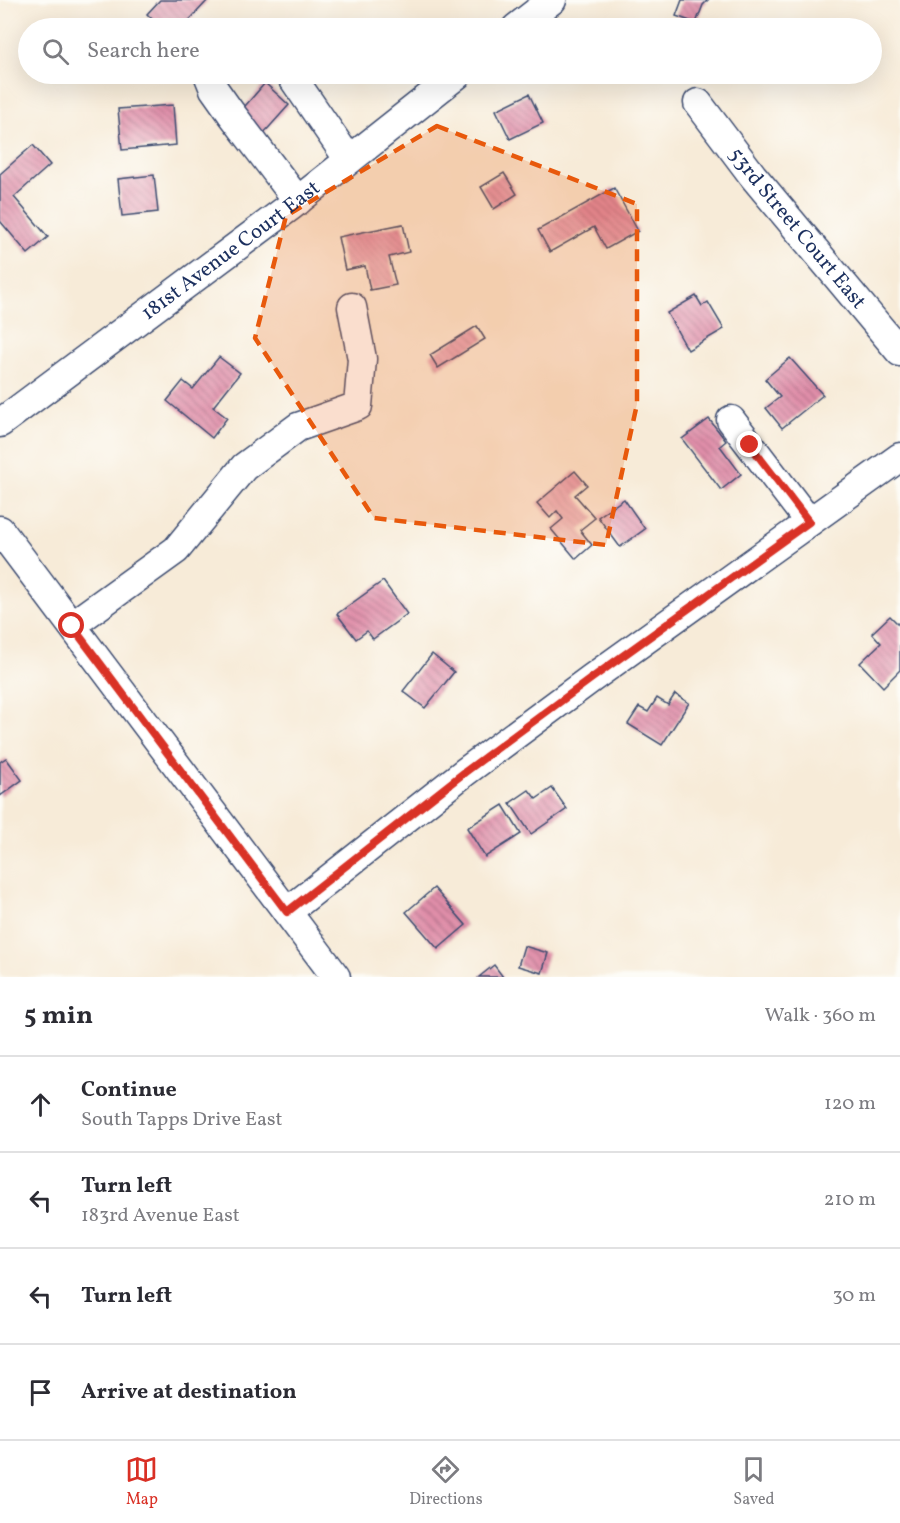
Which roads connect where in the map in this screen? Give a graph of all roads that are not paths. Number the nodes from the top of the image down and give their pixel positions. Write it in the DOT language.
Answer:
graph roads {
  1 [pos="552,0"];
  2 [pos="529,18"];
  3 [pos="212,84"];
  4 [pos="297,84"];
  5 [pos="445,84"];
  6 [pos="698,103"];
  7 [pos="349,160"];
  8 [pos="298,201"];
  9 [pos="352,307"];
  10 [pos="900,352"];
  11 [pos="731,420"];
  12 [pos="0,423"];
  13 [pos="900,457"];
  14 [pos="809,522"];
  15 [pos="0,530"];
  16 [pos="72,626"];
  17 [pos="287,912"];
  18 [pos="336,977"];
  1 -- 2 [label="street"];
  3 -- 8 [label="street"];
  4 -- 7 [label="street"];
  5 -- 7 [label="street, 181st Avenue Court East"];
  6 -- 10 [label="street, 53rd Street Court East"];
  7 -- 8 [label="street, 181st Avenue Court East"];
  8 -- 12 [label="street, 181st Avenue Court East"];
  9 -- 16 [label="street"];
  11 -- 14 [label="street"];
  13 -- 14 [label="street"];
  14 -- 17 [label="street"];
  15 -- 16 [label="street"];
  16 -- 17 [label="street"];
  17 -- 18 [label="street"];
}
